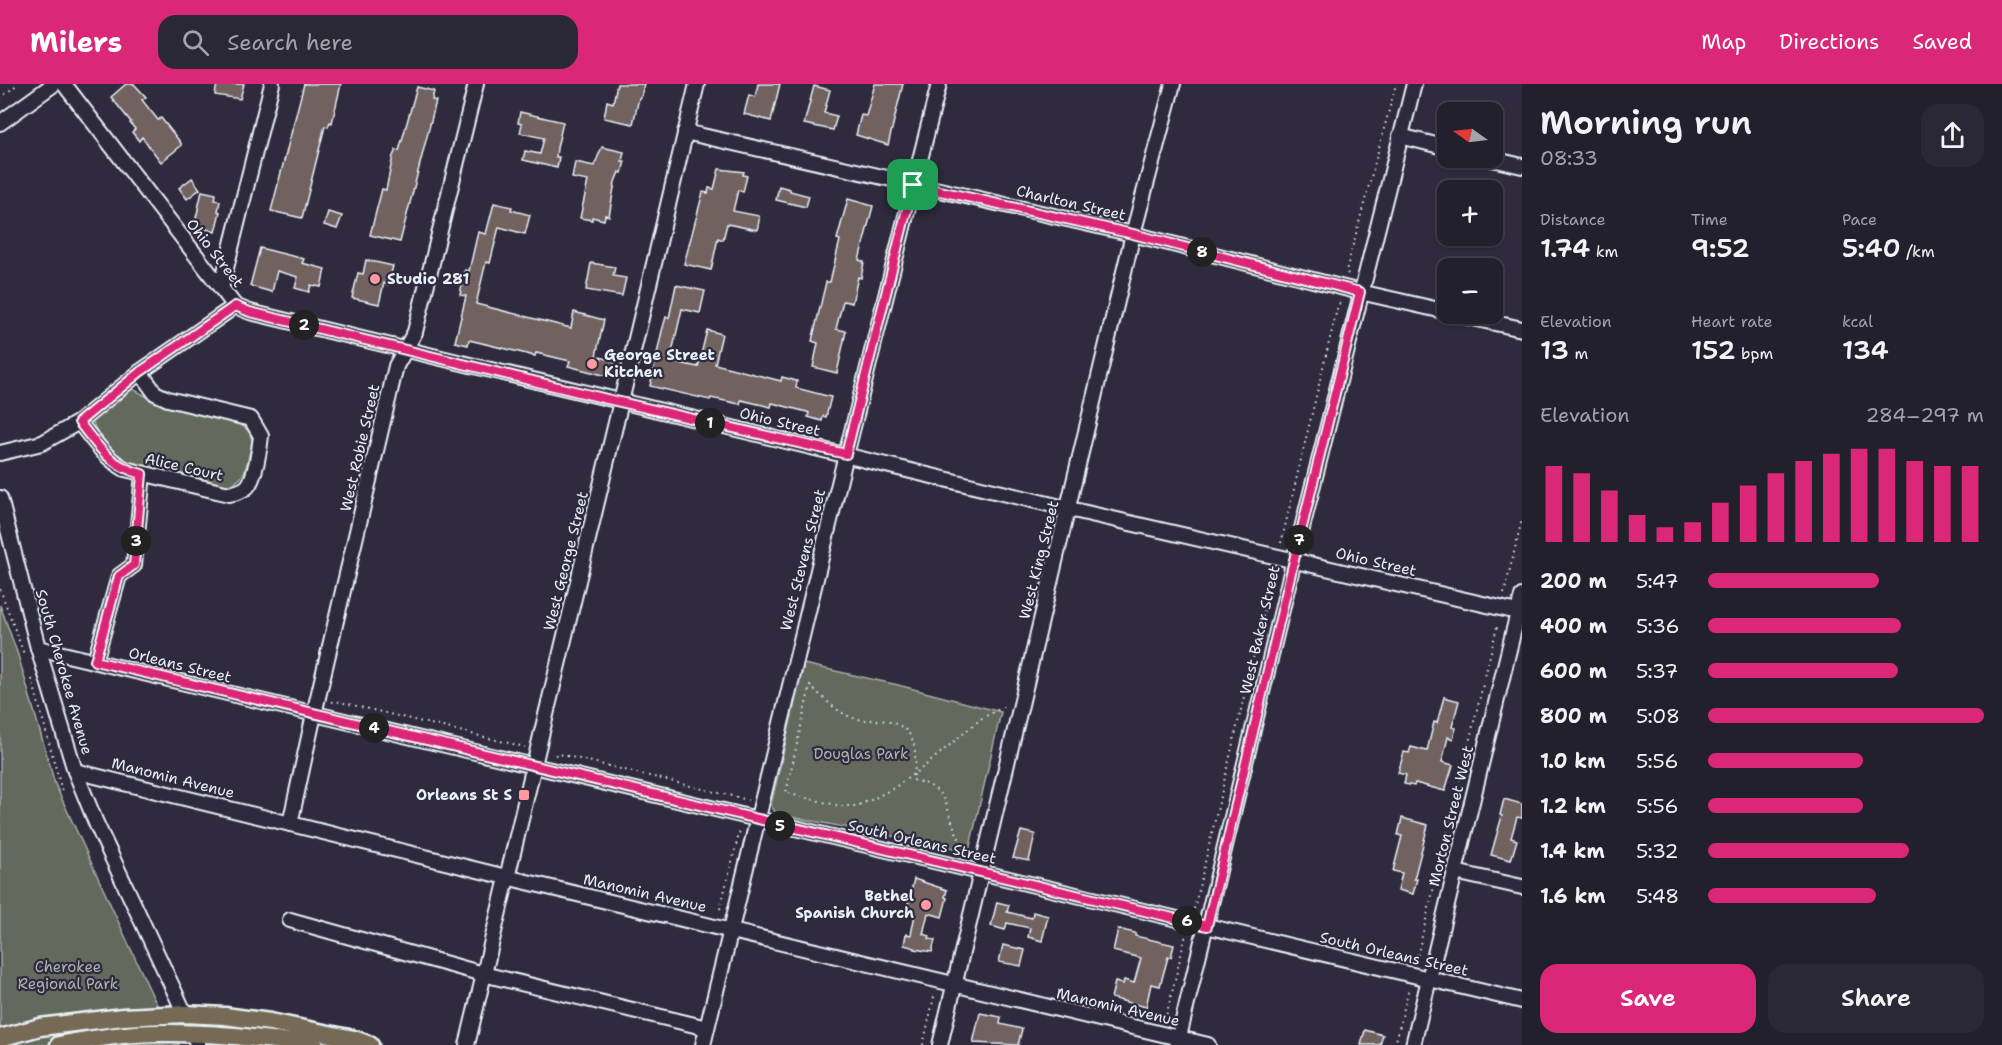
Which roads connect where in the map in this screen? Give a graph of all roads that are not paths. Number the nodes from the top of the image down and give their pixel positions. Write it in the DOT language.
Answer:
graph roads {
  1 [pos="54,84"];
  2 [pos="64,84"];
  3 [pos="272,84"];
  4 [pos="476,84"];
  5 [pos="697,84"];
  6 [pos="939,84"];
  7 [pos="1173,84"];
  8 [pos="1414,84"];
  9 [pos="0,123"];
  10 [pos="686,132"];
  11 [pos="1400,136"];
  12 [pos="1437,145"];
  13 [pos="1503,162"];
  14 [pos="1522,166"];
  15 [pos="913,185"];
  16 [pos="1133,234"];
  17 [pos="221,288"];
  18 [pos="1360,292"];
  19 [pos="235,306"];
  20 [pos="1437,310"];
  21 [pos="1499,324"];
  22 [pos="1522,329"];
  23 [pos="406,350"];
  24 [pos="140,372"];
  25 [pos="622,402"];
  26 [pos="79,422"];
  27 [pos="0,453"];
  28 [pos="846,454"];
  29 [pos="142,474"];
  30 [pos="0,498"];
  31 [pos="1069,509"];
  32 [pos="1294,560"];
  33 [pos="1522,596"];
  34 [pos="1520,612"];
  35 [pos="38,648"];
  36 [pos="95,661"];
  37 [pos="314,714"];
  38 [pos="533,767"];
  39 [pos="75,771"];
  40 [pos="757,820"];
  41 [pos="290,824"];
  42 [pos="1455,872"];
  43 [pos="982,873"];
  44 [pos="506,877"];
  45 [pos="1522,887"];
  46 [pos="290,921"];
  47 [pos="1207,926"];
  48 [pos="731,930"];
  49 [pos="483,974"];
  50 [pos="1429,979"];
  51 [pos="955,986"];
  52 [pos="1522,1001"];
  53 [pos="184,1014"];
  54 [pos="707,1028"];
  55 [pos="0,1038"];
  56 [pos="195,1040"];
  57 [pos="261,1042"];
  58 [pos="1178,1042"];
  59 [pos="59,1045"];
  60 [pos="315,1045"];
  61 [pos="370,1045"];
  62 [pos="467,1045"];
  63 [pos="703,1045"];
  64 [pos="940,1045"];
  65 [pos="1208,1045"];
  66 [pos="1413,1045"];
  1 -- 9 [label="street"];
  2 -- 17 [label="street, Ohio Street"];
  3 -- 17 [label="street"];
  4 -- 23 [label="street, West Robie Street"];
  5 -- 10 [label="street, West George Street"];
  6 -- 15 [label="street, West Stevens Street"];
  7 -- 16 [label="street, West King Street"];
  8 -- 11 [label="street, West Baker Street"];
  10 -- 15 [label="street, Charlton Street"];
  10 -- 25 [label="street, West George Street"];
  11 -- 12 [label="street"];
  11 -- 18 [label="street, West Baker Street"];
  13 -- 14 [label="street"];
  15 -- 16 [label="street, Charlton Street"];
  15 -- 28 [label="street, West Stevens Street"];
  16 -- 18 [label="street, Charlton Street"];
  16 -- 31 [label="street, West King Street"];
  17 -- 19 [label="street, Ohio Street"];
  18 -- 20 [label="street, Charlton Street"];
  18 -- 32 [label="street, West Baker Street"];
  19 -- 23 [label="street, Ohio Street"];
  19 -- 24 [label="street"];
  21 -- 22 [label="street"];
  23 -- 25 [label="street, Ohio Street"];
  23 -- 37 [label="street, West Robie Street"];
  24 -- 26 [label="street"];
  24 -- 29 [label="street, Alice Court"];
  25 -- 28 [label="street, Ohio Street"];
  25 -- 38 [label="street, West George Street"];
  26 -- 27 [label="street"];
  26 -- 29 [label="street, Alice Court"];
  28 -- 31 [label="street, Ohio Street"];
  28 -- 40 [label="street, West Stevens Street"];
  29 -- 36 [label="street"];
  30 -- 35 [label="street, South Cherokee Avenue"];
  31 -- 32 [label="street, Ohio Street"];
  31 -- 43 [label="street, West King Street"];
  32 -- 34 [label="street, Ohio Street"];
  32 -- 47 [label="street, West Baker Street"];
  33 -- 34 [label="street, Morton Street West"];
  34 -- 42 [label="street, Morton Street West"];
  35 -- 36 [label="street, Orleans Street"];
  35 -- 39 [label="street, South Cherokee Avenue"];
  36 -- 37 [label="street, Orleans Street"];
  37 -- 38 [label="street, South Orleans Street"];
  37 -- 41 [label="street, West Robie Street"];
  38 -- 40 [label="street, South Orleans Street"];
  38 -- 44 [label="street, West George Street"];
  39 -- 41 [label="street, Manomin Avenue"];
  39 -- 53 [label="street, South Cherokee Avenue"];
  40 -- 43 [label="street, South Orleans Street"];
  40 -- 48 [label="street, West Stevens Street"];
  41 -- 44 [label="street, Manomin Avenue"];
  42 -- 45 [label="street"];
  42 -- 50 [label="street, Morton Street West"];
  43 -- 47 [label="street, South Orleans Street"];
  43 -- 51 [label="street, West King Street"];
  44 -- 48 [label="street, Manomin Avenue"];
  44 -- 49 [label="street, West George Street"];
  46 -- 49 [label="street"];
  47 -- 50 [label="street, South Orleans Street"];
  47 -- 58 [label="street, West Baker Street"];
  48 -- 51 [label="street, Manomin Avenue"];
  48 -- 54 [label="street, West Stevens Street"];
  49 -- 54 [label="street"];
  49 -- 62 [label="street, West George Street"];
  50 -- 52 [label="street, South Orleans Street"];
  50 -- 66 [label="street, Morton Street West"];
  51 -- 58 [label="street, Manomin Avenue"];
  51 -- 64 [label="street, West King Street"];
  53 -- 55 [label="main road"];
  53 -- 61 [label="main road"];
  54 -- 63 [label="street, West Stevens Street"];
  56 -- 57 [label="main road"];
  56 -- 59 [label="main road"];
  57 -- 60 [label="main road"];
  58 -- 65 [label="street, Manomin Avenue"];
}
